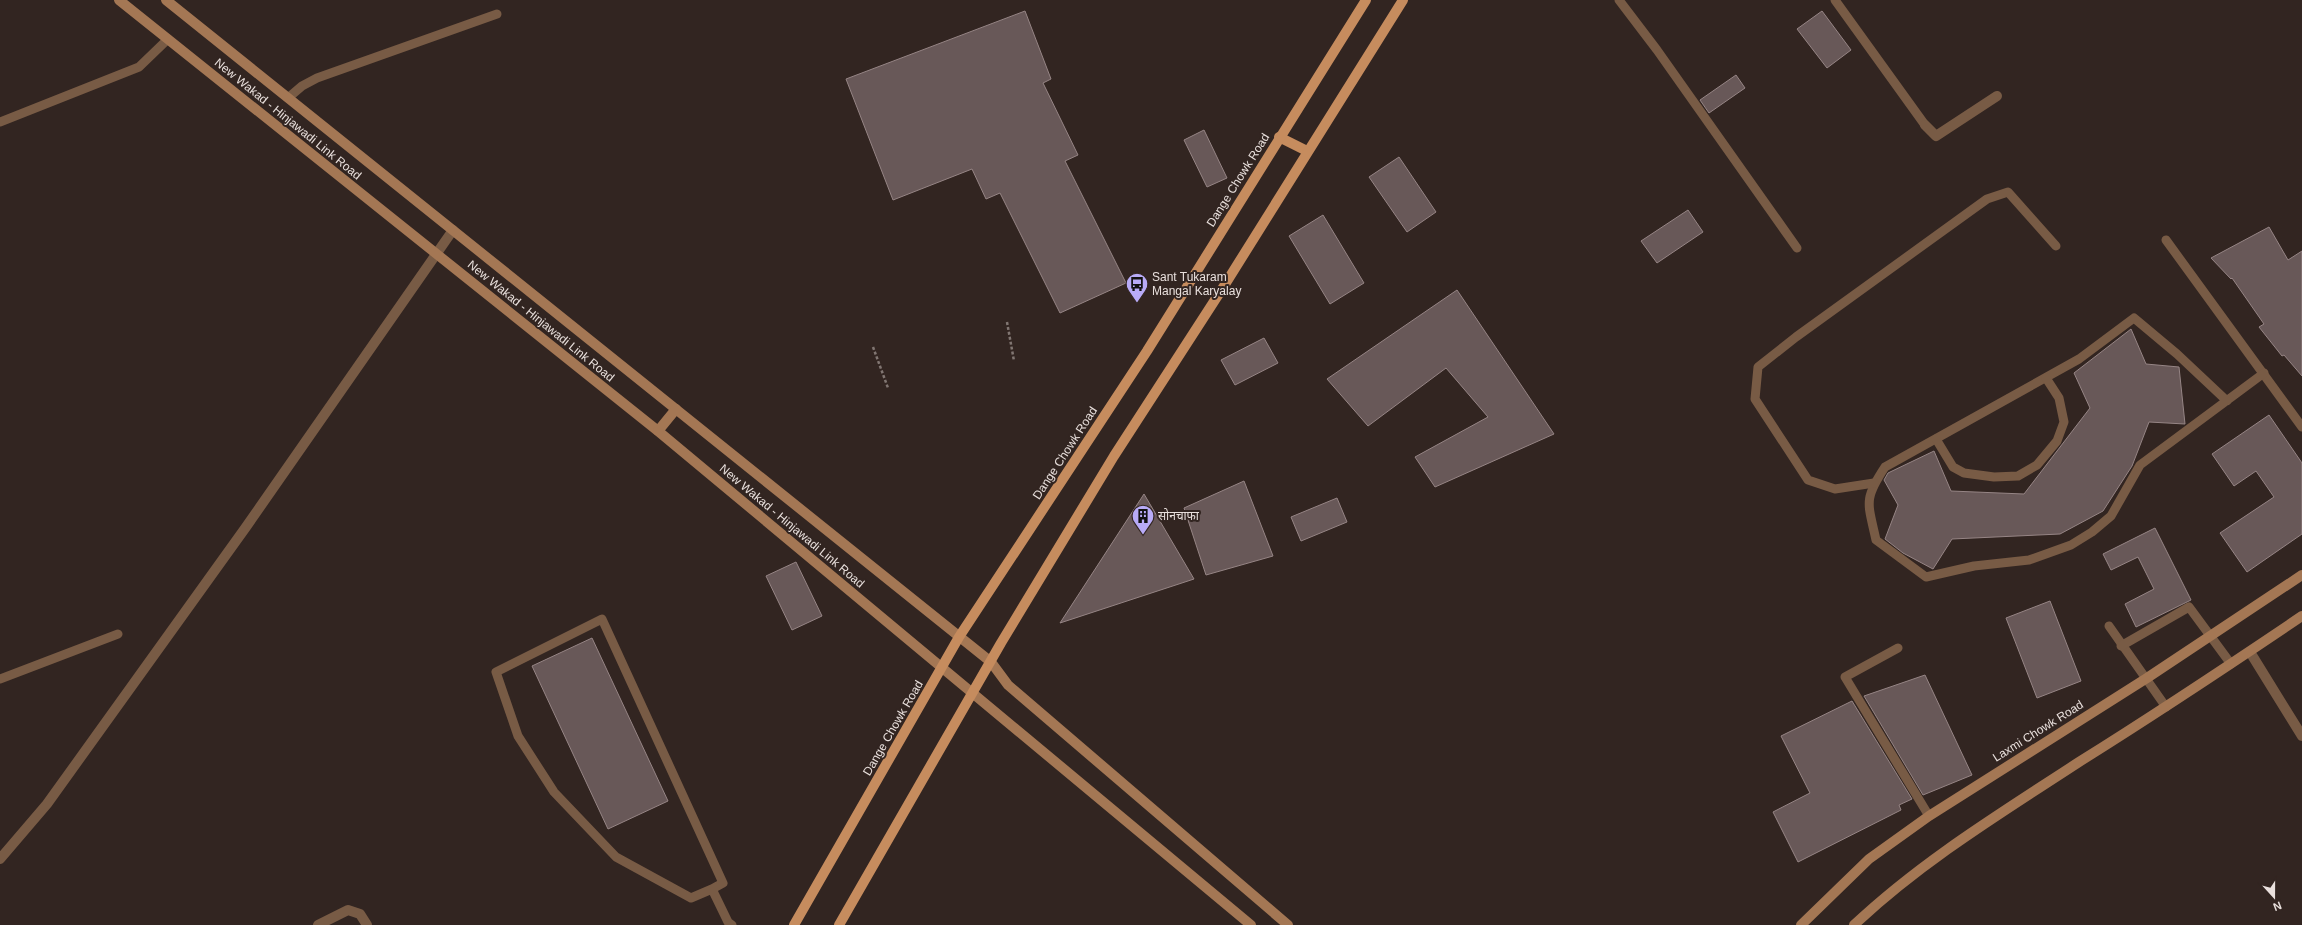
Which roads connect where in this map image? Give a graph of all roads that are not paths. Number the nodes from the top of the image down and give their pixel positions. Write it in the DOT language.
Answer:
graph roads {
  1 [pos="119,0"];
  2 [pos="166,0"];
  3 [pos="1366,0"];
  4 [pos="1403,0"];
  5 [pos="1619,0"];
  6 [pos="1835,0"];
  7 [pos="496,14"];
  8 [pos="168,39"];
  9 [pos="1997,96"];
  10 [pos="288,98"];
  11 [pos="0,122"];
  12 [pos="1925,125"];
  13 [pos="1279,137"];
  14 [pos="1307,151"];
  15 [pos="452,230"];
  16 [pos="2166,240"];
  17 [pos="2056,246"];
  18 [pos="1797,248"];
  19 [pos="435,253"];
  20 [pos="2264,373"];
  21 [pos="2046,378"];
  22 [pos="2227,401"];
  23 [pos="676,409"];
  24 [pos="2302,426"];
  25 [pos="658,431"];
  26 [pos="1936,439"];
  27 [pos="1874,483"];
  28 [pos="2302,575"];
  29 [pos="2302,616"];
  30 [pos="2109,626"];
  31 [pos="118,634"];
  32 [pos="2211,635"];
  33 [pos="959,638"];
  34 [pos="2122,646"];
  35 [pos="1898,648"];
  36 [pos="2250,652"];
  37 [pos="991,662"];
  38 [pos="2231,664"];
  39 [pos="942,668"];
  40 [pos="2147,678"];
  41 [pos="0,679"];
  42 [pos="972,693"];
  43 [pos="2166,707"];
  44 [pos="2302,736"];
  45 [pos="1929,816"];
  46 [pos="0,859"];
  47 [pos="712,889"];
  48 [pos="318,925"];
  49 [pos="367,925"];
  50 [pos="732,925"];
  51 [pos="794,925"];
  52 [pos="839,925"];
  53 [pos="1251,925"];
  54 [pos="1288,925"];
  55 [pos="1801,925"];
  56 [pos="1854,925"];
  1 -- 8 [label="main road, New Wakad - Hinjawadi Link Road"];
  2 -- 10 [label="main road, New Wakad - Hinjawadi Link Road"];
  3 -- 13 [label="main road, Dange Chowk Road"];
  4 -- 14 [label="main road"];
  5 -- 18 [label="lane"];
  6 -- 12 [label="lane"];
  7 -- 10 [label="lane"];
  8 -- 11 [label="lane"];
  8 -- 19 [label="main road, New Wakad - Hinjawadi Link Road"];
  9 -- 12 [label="street"];
  10 -- 15 [label="main road, New Wakad - Hinjawadi Link Road"];
  13 -- 14 [label="main road"];
  13 -- 33 [label="main road, Dange Chowk Road"];
  14 -- 37 [label="main road"];
  15 -- 19 [label="street"];
  15 -- 23 [label="main road, New Wakad - Hinjawadi Link Road"];
  16 -- 20 [label="lane"];
  17 -- 27 [label="lane"];
  19 -- 25 [label="main road, New Wakad - Hinjawadi Link Road"];
  19 -- 46 [label="street"];
  20 -- 22 [label="lane"];
  20 -- 24 [label="lane"];
  21 -- 22 [label="lane"];
  21 -- 26 [label="lane"];
  21 -- 26 [label="lane"];
  22 -- 27 [label="lane"];
  23 -- 25 [label="main road"];
  23 -- 33 [label="main road, New Wakad - Hinjawadi Link Road"];
  25 -- 39 [label="main road, New Wakad - Hinjawadi Link Road"];
  26 -- 27 [label="lane"];
  28 -- 32 [label="main road, Laxmi Chowk Road"];
  29 -- 36 [label="main road"];
  30 -- 34 [label="lane"];
  31 -- 41 [label="lane"];
  32 -- 34 [label="lane"];
  32 -- 38 [label="lane"];
  32 -- 40 [label="main road, Laxmi Chowk Road"];
  33 -- 37 [label="main road, New Wakad - Hinjawadi Link Road"];
  33 -- 39 [label="main road, Dange Chowk Road"];
  34 -- 40 [label="lane"];
  35 -- 45 [label="lane"];
  36 -- 38 [label="main road"];
  36 -- 44 [label="street"];
  37 -- 42 [label="main road"];
  37 -- 54 [label="main road, New Wakad - Hinjawadi Link Road"];
  38 -- 43 [label="main road"];
  39 -- 42 [label="main road, New Wakad - Hinjawadi Link Road"];
  39 -- 51 [label="main road, Dange Chowk Road"];
  40 -- 43 [label="lane"];
  40 -- 45 [label="main road, Laxmi Chowk Road"];
  42 -- 52 [label="main road"];
  42 -- 53 [label="main road, New Wakad - Hinjawadi Link Road"];
  43 -- 56 [label="main road"];
  45 -- 55 [label="main road, Laxmi Chowk Road"];
  47 -- 47 [label="lane"];
  47 -- 50 [label="lane"];
  48 -- 49 [label="street"];
}
